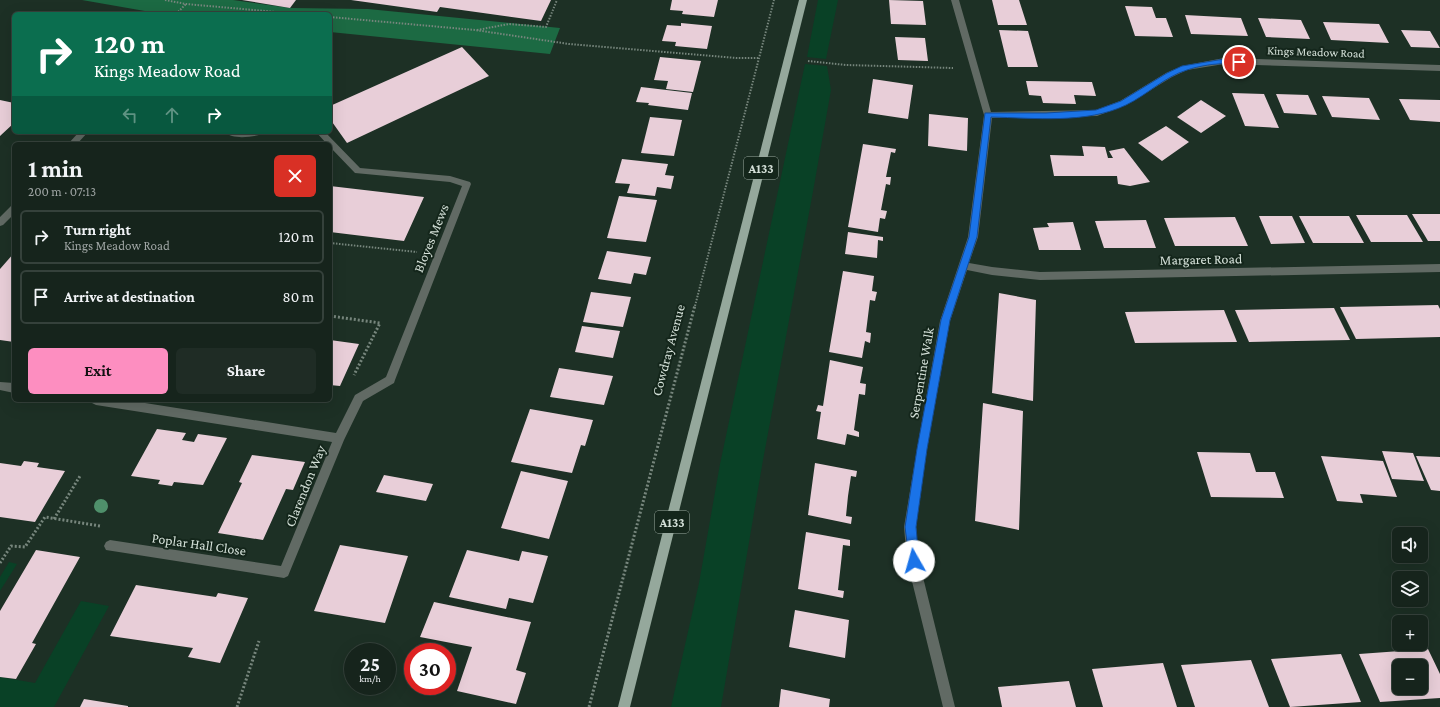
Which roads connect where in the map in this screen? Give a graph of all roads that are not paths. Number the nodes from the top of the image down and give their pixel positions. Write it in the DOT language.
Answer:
graph roads {
  1 [pos="803,0"];
  2 [pos="955,0"];
  3 [pos="1440,68"];
  4 [pos="988,115"];
  5 [pos="82,134"];
  6 [pos="242,134"];
  7 [pos="252,134"];
  8 [pos="322,134"];
  9 [pos="74,142"];
  10 [pos="330,142"];
  11 [pos="332,144"];
  12 [pos="12,210"];
  13 [pos="0,223"];
  14 [pos="963,264"];
  15 [pos="1440,268"];
  16 [pos="0,386"];
  17 [pos="12,388"];
  18 [pos="109,402"];
  19 [pos="340,438"];
  20 [pos="110,546"];
  21 [pos="284,572"];
  22 [pos="624,707"];
  23 [pos="949,707"];
  1 -- 22 [label="main road, A133"];
  2 -- 4 [label="street, Serpentine Walk"];
  3 -- 4 [label="street, Kings Meadow Road"];
  4 -- 14 [label="street, Serpentine Walk"];
  5 -- 9 [label="street"];
  6 -- 7 [label="street"];
  8 -- 10 [label="street, Bloyes Mews"];
  11 -- 19 [label="street, Bloyes Mews"];
  12 -- 13 [label="street"];
  14 -- 15 [label="street, Margaret Road"];
  14 -- 23 [label="street, Serpentine Walk"];
  16 -- 17 [label="street"];
  18 -- 19 [label="street, Clarendon Way"];
  19 -- 21 [label="street, Clarendon Way"];
  20 -- 21 [label="street, Poplar Hall Close"];
}
